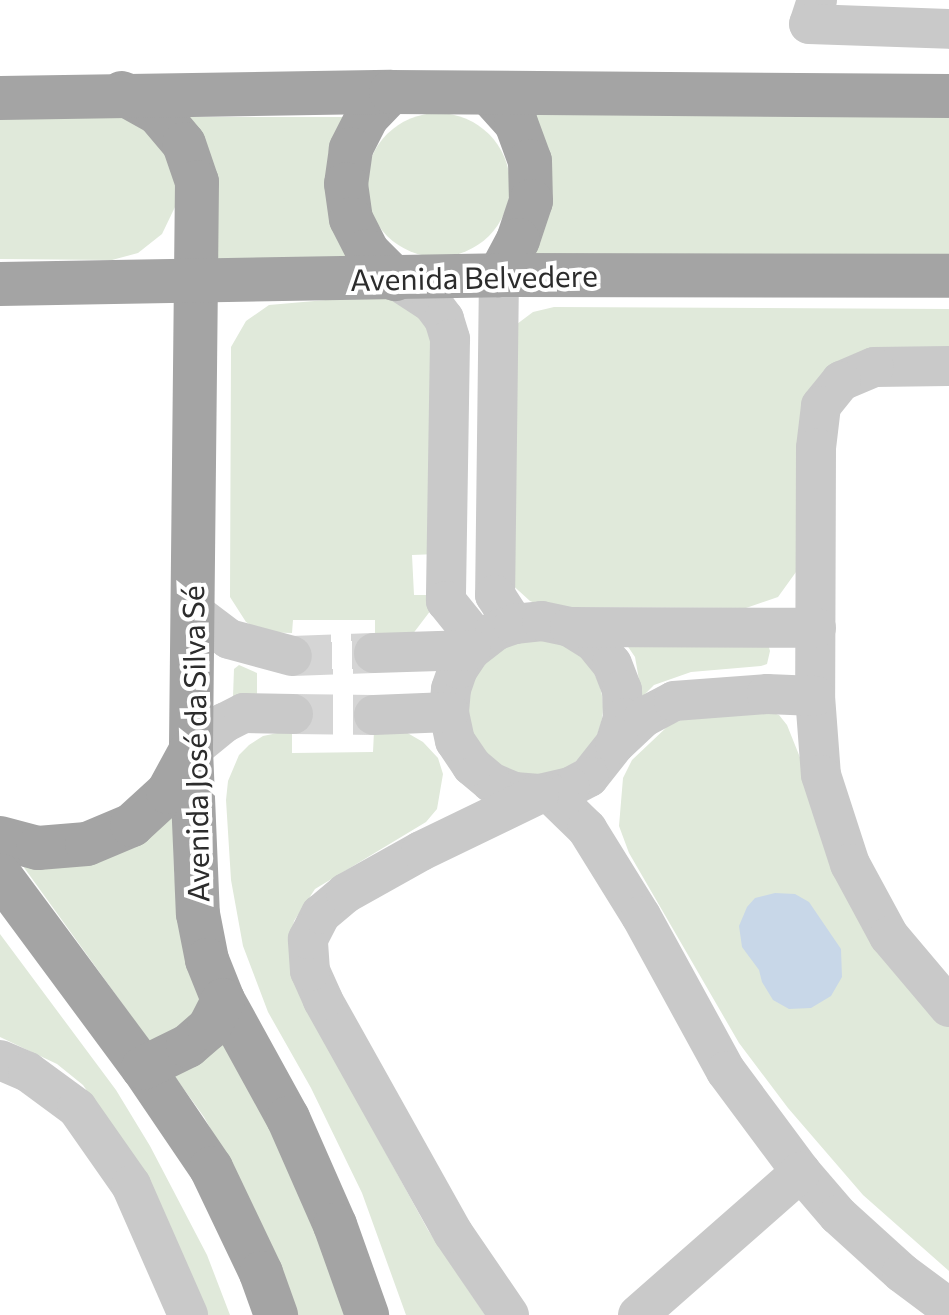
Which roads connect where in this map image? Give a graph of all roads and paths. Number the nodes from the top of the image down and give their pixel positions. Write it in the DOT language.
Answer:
graph roads {
  1 [pos="813,12"];
  2 [pos="949,29"];
  3 [pos="391,92"];
  4 [pos="122,93"];
  5 [pos="489,93"];
  6 [pos="949,96"];
  7 [pos="0,98"];
  8 [pos="499,275"];
  9 [pos="949,276"];
  10 [pos="395,279"];
  11 [pos="197,281"];
  12 [pos="0,284"];
  13 [pos="949,366"];
  14 [pos="192,611"];
  15 [pos="514,624"];
  16 [pos="570,627"];
  17 [pos="816,628"];
  18 [pos="475,646"];
  19 [pos="374,653"];
  20 [pos="815,696"];
  21 [pos="449,712"];
  22 [pos="374,715"];
  23 [pos="191,750"];
  24 [pos="609,753"];
  25 [pos="472,766"];
  26 [pos="544,794"];
  27 [pos="0,838"];
  28 [pos="421,851"];
  29 [pos="0,875"];
  30 [pos="641,916"];
  31 [pos="223,1000"];
  32 [pos="949,1007"];
  33 [pos="0,1060"];
  34 [pos="143,1068"];
  35 [pos="801,1172"];
  36 [pos="949,1308"];
  37 [pos="188,1315"];
  38 [pos="276,1315"];
  39 [pos="367,1315"];
  40 [pos="509,1315"];
  41 [pos="638,1315"];
  1 -- 2 [label="street"];
  3 -- 4 [label="main road"];
  3 -- 5 [label="main road"];
  3 -- 10 [label="main road"];
  4 -- 7 [label="main road"];
  4 -- 11 [label="main road, Avenida José da Silva Sé"];
  5 -- 6 [label="main road"];
  5 -- 8 [label="main road"];
  8 -- 9 [label="main road, Avenida Belvedere"];
  8 -- 10 [label="main road, Avenida Belvedere"];
  8 -- 15 [label="street"];
  10 -- 11 [label="main road, Avenida Belvedere"];
  10 -- 18 [label="street"];
  11 -- 12 [label="main road, Avenida Belvedere"];
  11 -- 14 [label="main road, Avenida José da Silva Sé"];
  13 -- 17 [label="street"];
  14 -- 23 [label="main road, Avenida José da Silva Sé"];
  14 -- 23 [label="street"];
  15 -- 16 [label="street"];
  15 -- 18 [label="street"];
  16 -- 17 [label="street"];
  16 -- 24 [label="street"];
  17 -- 20 [label="street"];
  18 -- 19 [label="street"];
  18 -- 21 [label="street"];
  20 -- 24 [label="street"];
  20 -- 32 [label="street"];
  21 -- 22 [label="street"];
  21 -- 25 [label="street"];
  23 -- 27 [label="main road"];
  23 -- 31 [label="main road, Avenida José da Silva Sé"];
  24 -- 26 [label="street"];
  24 -- 30 [label="street"];
  25 -- 26 [label="street"];
  25 -- 28 [label="street"];
  26 -- 28 [label="street"];
  26 -- 30 [label="street"];
  28 -- 40 [label="street"];
  29 -- 34 [label="main road"];
  30 -- 35 [label="street"];
  31 -- 34 [label="main road"];
  31 -- 39 [label="main road, Avenida José da Silva Sé"];
  33 -- 37 [label="street"];
  34 -- 38 [label="main road"];
  35 -- 36 [label="street"];
  35 -- 41 [label="street"];
}
